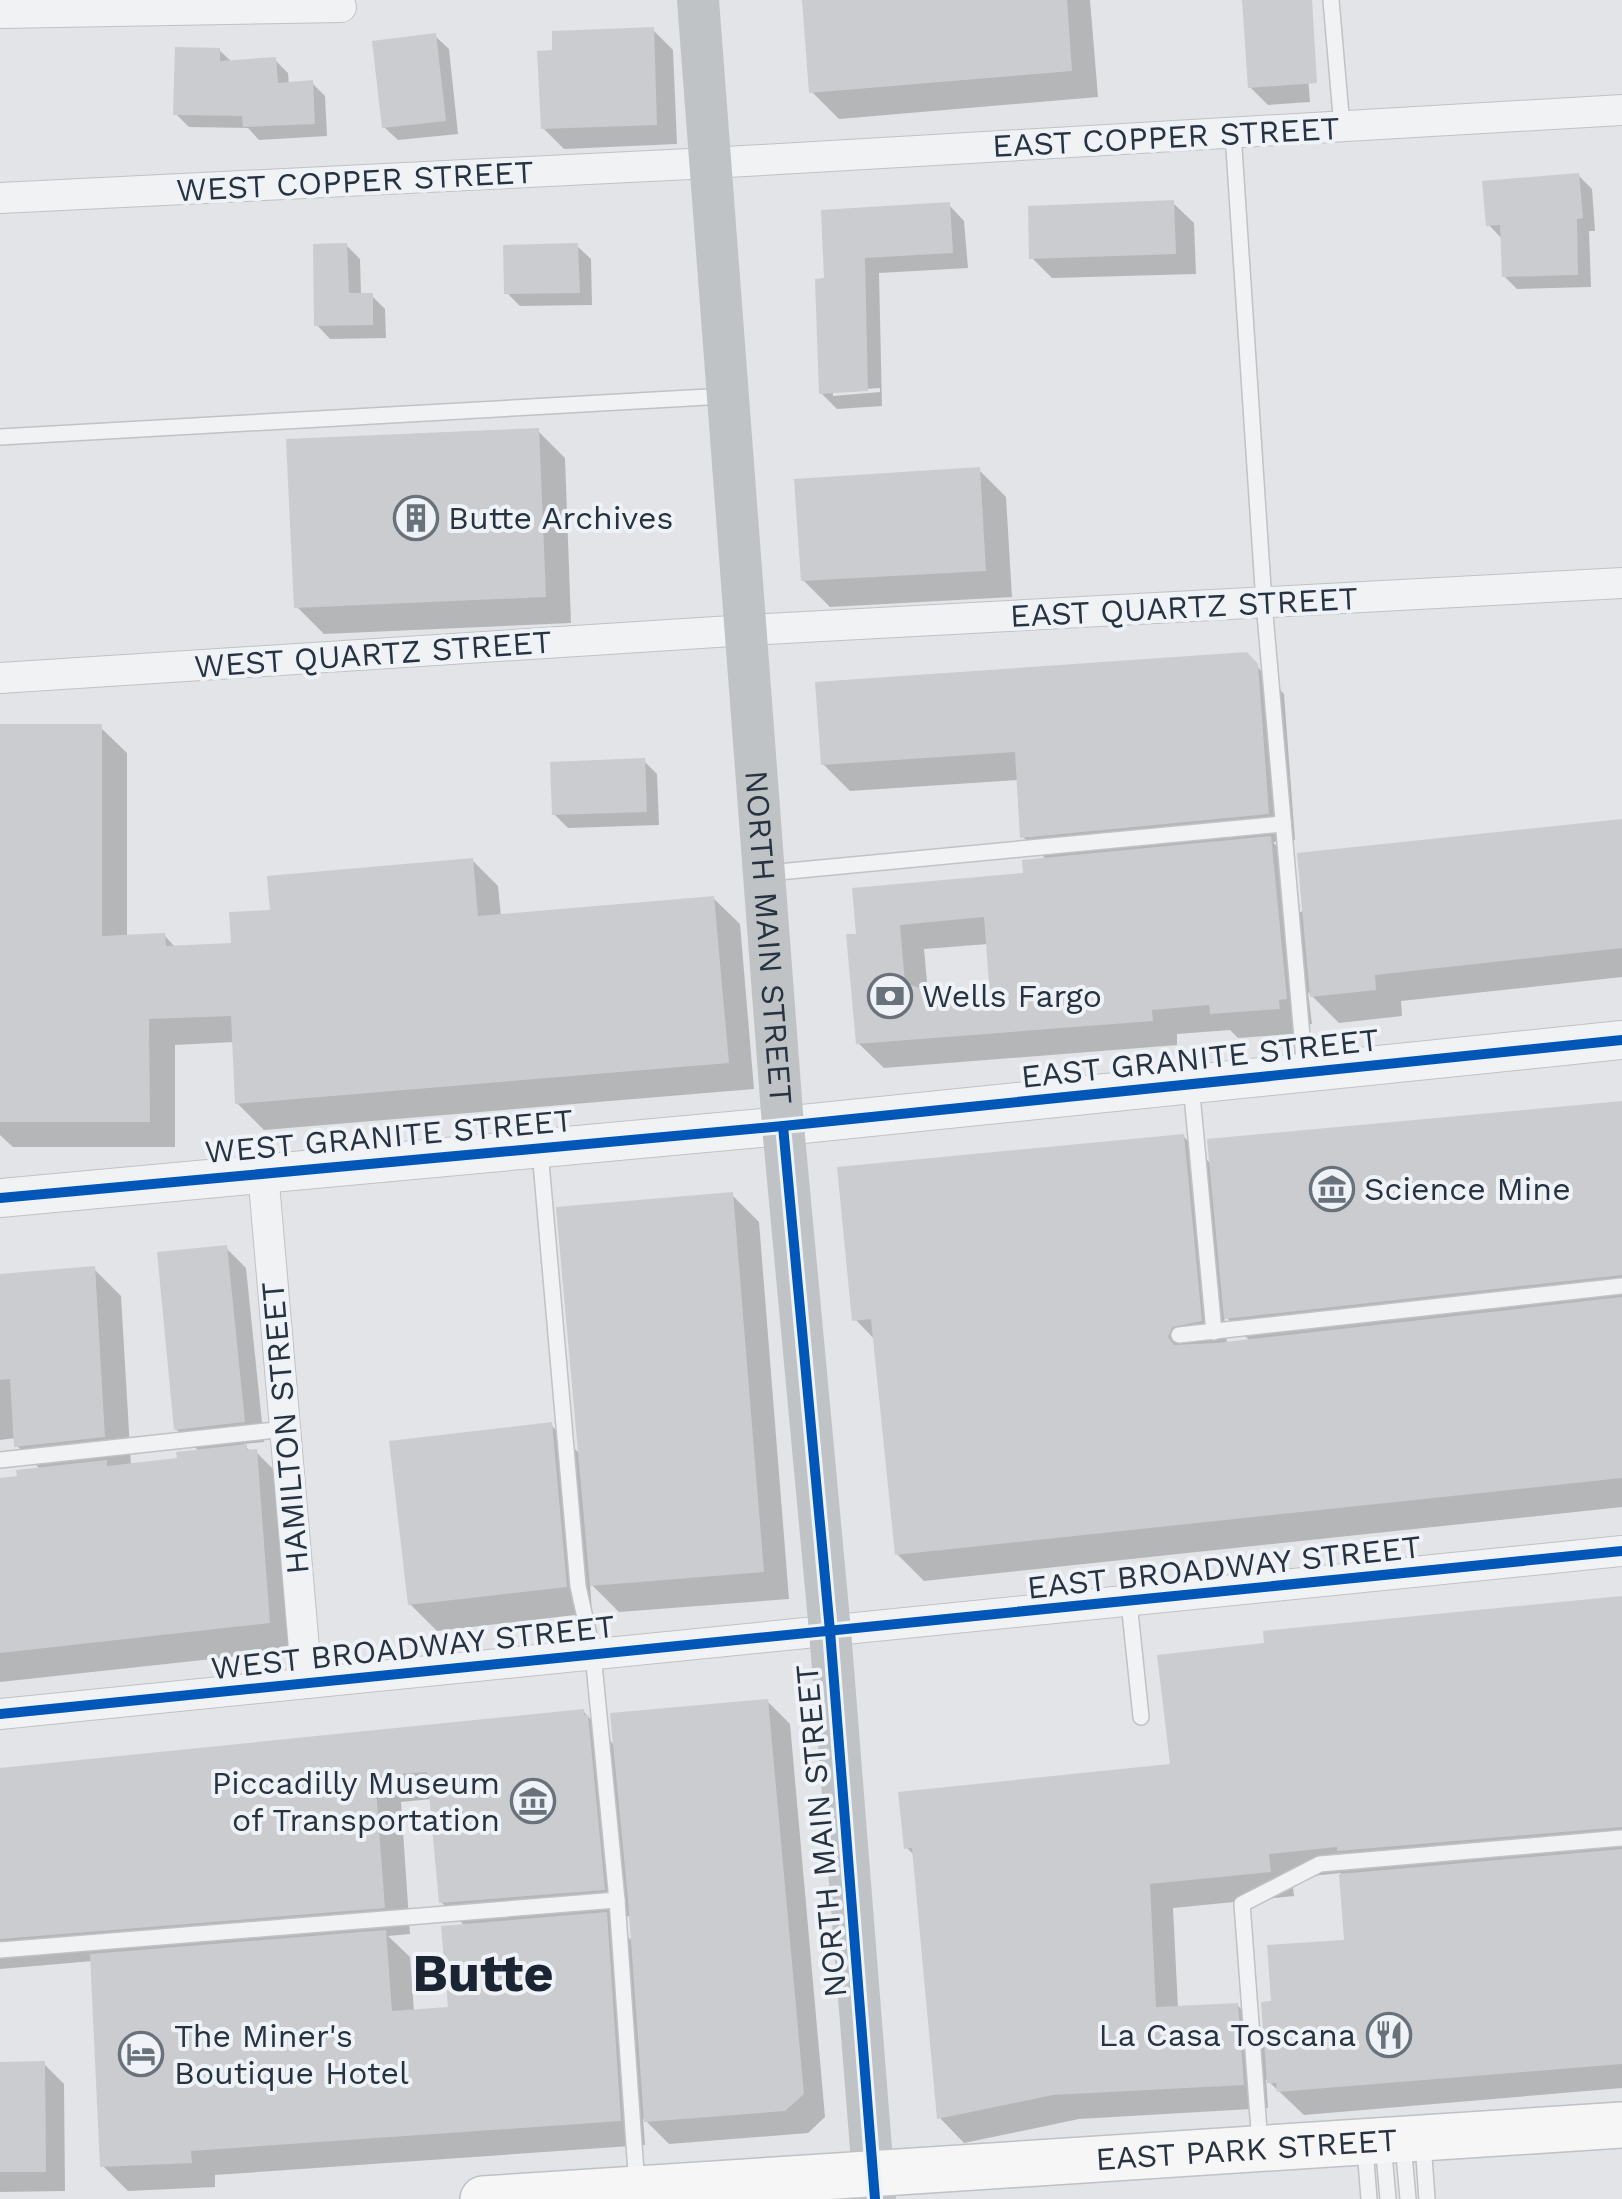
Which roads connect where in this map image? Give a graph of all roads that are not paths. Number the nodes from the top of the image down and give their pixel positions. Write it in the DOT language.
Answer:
graph roads {
  1 [pos="698,0"];
  2 [pos="1331,0"];
  3 [pos="341,6"];
  4 [pos="0,13"];
  5 [pos="1622,110"];
  6 [pos="1342,127"];
  7 [pos="1233,133"];
  8 [pos="710,163"];
  9 [pos="0,198"];
  10 [pos="728,396"];
  11 [pos="0,437"];
  12 [pos="1622,583"];
  13 [pos="1264,603"];
  14 [pos="747,630"];
  15 [pos="0,678"];
  16 [pos="1282,824"];
  17 [pos="764,874"];
  18 [pos="1622,1040"];
  19 [pos="1306,1072"];
  20 [pos="1191,1084"];
  21 [pos="783,1126"];
  22 [pos="540,1146"];
  23 [pos="263,1172"];
  24 [pos="0,1198"];
  25 [pos="1622,1286"];
  26 [pos="1214,1332"];
  27 [pos="1179,1336"];
  28 [pos="285,1429"];
  29 [pos="0,1460"];
  30 [pos="1622,1551"];
  31 [pos="1129,1602"];
  32 [pos="830,1631"];
  33 [pos="594,1654"];
  34 [pos="307,1683"];
  35 [pos="0,1714"];
  36 [pos="1141,1718"];
  37 [pos="1622,1838"];
  38 [pos="616,1900"];
  39 [pos="0,1950"];
  40 [pos="1622,2126"];
  41 [pos="1393,2140"];
  42 [pos="1260,2149"];
  43 [pos="874,2186"];
  44 [pos="637,2189"];
  45 [pos="484,2199"];
  46 [pos="1369,2199"];
  47 [pos="1388,2199"];
  48 [pos="1408,2199"];
  49 [pos="1427,2199"];
  1 -- 8 [label="main road, NORTH MAIN STREET"];
  2 -- 6 [label="lane"];
  3 -- 4 [label="street"];
  5 -- 6 [label="street, EAST COPPER STREET"];
  6 -- 7 [label="street, EAST COPPER STREET"];
  7 -- 8 [label="street, EAST COPPER STREET"];
  7 -- 13 [label="lane"];
  8 -- 9 [label="street, WEST COPPER STREET"];
  8 -- 10 [label="main road, NORTH MAIN STREET"];
  10 -- 11 [label="lane"];
  10 -- 14 [label="main road, NORTH MAIN STREET"];
  12 -- 13 [label="street, EAST QUARTZ STREET"];
  13 -- 14 [label="street, EAST QUARTZ STREET"];
  13 -- 16 [label="lane"];
  14 -- 15 [label="street, WEST QUARTZ STREET"];
  14 -- 17 [label="main road, NORTH MAIN STREET"];
  16 -- 17 [label="lane"];
  16 -- 19 [label="lane"];
  17 -- 21 [label="main road, NORTH MAIN STREET"];
  18 -- 19 [label="street, EAST GRANITE STREET"];
  19 -- 20 [label="street, EAST GRANITE STREET"];
  20 -- 21 [label="street, EAST GRANITE STREET"];
  20 -- 26 [label="lane"];
  21 -- 22 [label="street, WEST GRANITE STREET"];
  21 -- 32 [label="main road, NORTH MAIN STREET"];
  22 -- 23 [label="street, WEST GRANITE STREET"];
  22 -- 33 [label="lane"];
  23 -- 24 [label="street, WEST GRANITE STREET"];
  23 -- 28 [label="street, HAMILTON STREET"];
  25 -- 26 [label="lane"];
  26 -- 27 [label="lane"];
  28 -- 29 [label="lane"];
  28 -- 34 [label="street, HAMILTON STREET"];
  30 -- 31 [label="street, EAST BROADWAY STREET"];
  31 -- 32 [label="street, EAST BROADWAY STREET"];
  31 -- 36 [label="lane"];
  32 -- 33 [label="street, WEST BROADWAY STREET"];
  32 -- 43 [label="main road, NORTH MAIN STREET"];
  33 -- 34 [label="street, WEST BROADWAY STREET"];
  33 -- 38 [label="lane"];
  34 -- 35 [label="street, WEST BROADWAY STREET"];
  37 -- 42 [label="lane"];
  38 -- 39 [label="lane"];
  38 -- 44 [label="lane"];
  40 -- 41 [label="main road, EAST PARK STREET"];
  41 -- 42 [label="main road, EAST PARK STREET"];
  41 -- 46 [label="lane"];
  41 -- 47 [label="lane"];
  41 -- 48 [label="lane"];
  41 -- 49 [label="lane"];
  42 -- 43 [label="main road, EAST PARK STREET"];
  43 -- 44 [label="main road, EAST PARK STREET"];
  44 -- 45 [label="main road, EAST PARK STREET"];
}
